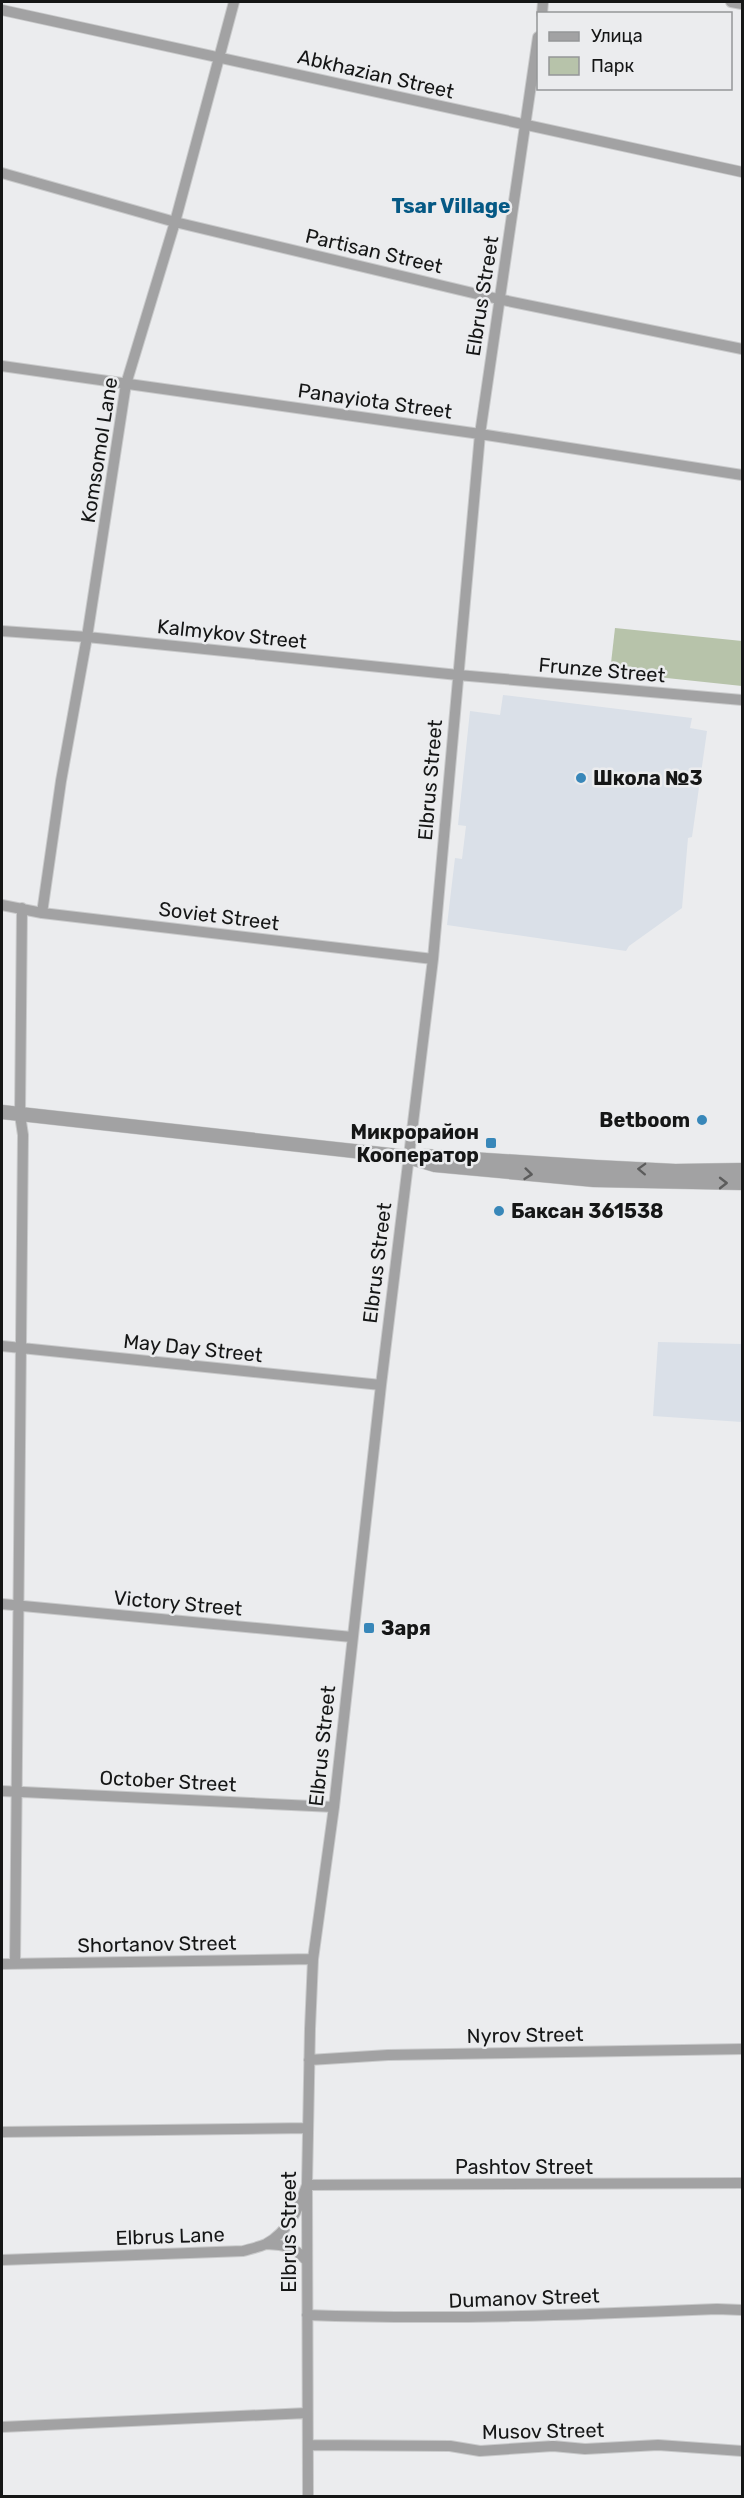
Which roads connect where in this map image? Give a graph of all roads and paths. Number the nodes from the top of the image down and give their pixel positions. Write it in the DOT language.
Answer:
graph roads {
  1 [pos="234,2"];
  2 [pos="731,2"];
  3 [pos="742,4"];
  4 [pos="2,10"];
  5 [pos="537,45"];
  6 [pos="219,57"];
  7 [pos="527,126"];
  8 [pos="742,172"];
  9 [pos="2,173"];
  10 [pos="175,222"];
  11 [pos="498,299"];
  12 [pos="742,349"];
  13 [pos="2,366"];
  14 [pos="126,384"];
  15 [pos="480,434"];
  16 [pos="742,475"];
  17 [pos="2,631"];
  18 [pos="87,637"];
  19 [pos="458,675"];
  20 [pos="742,700"];
  21 [pos="2,905"];
  22 [pos="22,908"];
  23 [pos="42,913"];
  24 [pos="433,959"];
  25 [pos="2,1113"];
  26 [pos="20,1114"];
  27 [pos="408,1157"];
  28 [pos="742,1170"];
  29 [pos="742,1183"];
  30 [pos="2,1346"];
  31 [pos="21,1348"];
  32 [pos="381,1385"];
  33 [pos="2,1605"];
  34 [pos="18,1606"];
  35 [pos="352,1637"];
  36 [pos="2,1791"];
  37 [pos="17,1791"];
  38 [pos="334,1807"];
  39 [pos="314,1959"];
  40 [pos="2,1964"];
  41 [pos="15,1964"];
  42 [pos="742,2049"];
  43 [pos="309,2060"];
  44 [pos="308,2128"];
  45 [pos="2,2132"];
  46 [pos="742,2183"];
  47 [pos="307,2186"];
  48 [pos="266,2244"];
  49 [pos="2,2260"];
  50 [pos="307,2261"];
  51 [pos="742,2310"];
  52 [pos="307,2315"];
  53 [pos="307,2413"];
  54 [pos="2,2427"];
  55 [pos="308,2445"];
  56 [pos="742,2451"];
  57 [pos="308,2496"];
  1 -- 6 [label="street, Komsomol Lane"];
  2 -- 3 [label="street"];
  4 -- 6 [label="street, Abkhazian Street"];
  5 -- 7 [label="street, Elbrus Street"];
  6 -- 7 [label="street, Abkhazian Street"];
  6 -- 10 [label="street, Komsomol Lane"];
  7 -- 8 [label="street, Abkhazian Street"];
  7 -- 11 [label="street, Elbrus Street"];
  9 -- 10 [label="street, Partisan Street"];
  10 -- 11 [label="street, Partisan Street"];
  10 -- 14 [label="street, Komsomol Lane"];
  11 -- 12 [label="street, Partisan Street"];
  11 -- 15 [label="street, Elbrus Street"];
  13 -- 14 [label="street, Panayiota Street"];
  14 -- 15 [label="street, Panayiota Street"];
  14 -- 18 [label="street, Komsomol Lane"];
  15 -- 16 [label="street, Panayiota Street"];
  15 -- 19 [label="street, Elbrus Street"];
  17 -- 18 [label="street, Kalmykov Street"];
  18 -- 19 [label="street, Kalmykov Street"];
  18 -- 23 [label="street, Komsomol Lane"];
  19 -- 20 [label="street, Frunze Street"];
  19 -- 24 [label="street, Elbrus Street"];
  21 -- 22 [label="street, Soviet Street"];
  22 -- 23 [label="street, Soviet Street"];
  22 -- 26 [label="street"];
  23 -- 24 [label="street, Soviet Street"];
  24 -- 27 [label="street, Elbrus Street"];
  25 -- 26 [label="street"];
  26 -- 27 [label="street"];
  26 -- 31 [label="street"];
  28 -- 27 [label="street, one-way"];
  27 -- 29 [label="street, one-way"];
  27 -- 32 [label="street, Elbrus Street"];
  30 -- 31 [label="street, May Day Street"];
  31 -- 32 [label="street, May Day Street"];
  31 -- 34 [label="street"];
  32 -- 35 [label="street, Elbrus Street"];
  33 -- 34 [label="street, Victory Street"];
  34 -- 35 [label="street, Victory Street"];
  34 -- 37 [label="street"];
  35 -- 38 [label="street, Elbrus Street"];
  36 -- 37 [label="street, October Street"];
  37 -- 38 [label="street, October Street"];
  37 -- 41 [label="street"];
  38 -- 39 [label="street, Elbrus Street"];
  39 -- 41 [label="street, Shortanov Street"];
  39 -- 43 [label="street, Elbrus Street"];
  40 -- 41 [label="street, Shortanov Street"];
  42 -- 43 [label="street, Nyrov Street"];
  43 -- 44 [label="street, Elbrus Street"];
  44 -- 45 [label="street"];
  44 -- 47 [label="street, Elbrus Street"];
  46 -- 47 [label="street, Pashtov Street"];
  47 -- 48 [label="street, Elbrus Lane"];
  47 -- 50 [label="street, Elbrus Street"];
  48 -- 49 [label="street, Elbrus Lane"];
  48 -- 50 [label="street"];
  50 -- 52 [label="street, Elbrus Street"];
  51 -- 52 [label="street, Dumanov Street"];
  52 -- 53 [label="street, Elbrus Street"];
  53 -- 54 [label="street"];
  53 -- 55 [label="street, Elbrus Street"];
  55 -- 56 [label="street, Musov Street"];
  55 -- 57 [label="street, Elbrus Street"];
}
